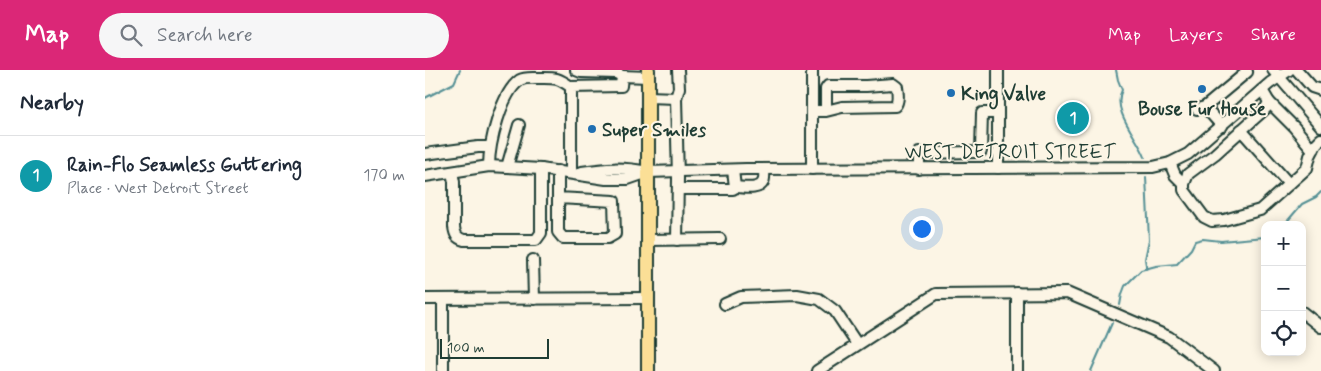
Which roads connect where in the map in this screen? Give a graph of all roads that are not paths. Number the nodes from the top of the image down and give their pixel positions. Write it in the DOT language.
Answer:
graph roads {
  1 [pos="576,70"];
  2 [pos="679,70"];
  3 [pos="812,70"];
  4 [pos="998,70"];
  5 [pos="1246,70"];
  6 [pos="1289,70"];
  7 [pos="1297,70"];
  8 [pos="618,73"];
  9 [pos="648,73"];
  10 [pos="535,74"];
  11 [pos="549,74"];
  12 [pos="1276,74"];
  13 [pos="571,87"];
  14 [pos="1262,90"];
  15 [pos="1321,90"];
  16 [pos="648,97"];
  17 [pos="676,98"];
  18 [pos="1269,102"];
  19 [pos="812,111"];
  20 [pos="826,111"];
  21 [pos="998,113"];
  22 [pos="519,125"];
  23 [pos="1221,126"];
  24 [pos="1321,126"];
  25 [pos="1241,130"];
  26 [pos="1321,139"];
  27 [pos="490,147"];
  28 [pos="1313,150"];
  29 [pos="963,152"];
  30 [pos="425,154"];
  31 [pos="1170,163"];
  32 [pos="489,166"];
  33 [pos="507,167"];
  34 [pos="963,168"];
  35 [pos="998,168"];
  36 [pos="541,169"];
  37 [pos="764,169"];
  38 [pos="812,169"];
  39 [pos="919,169"];
  40 [pos="733,170"];
  41 [pos="558,171"];
  42 [pos="677,171"];
  43 [pos="452,172"];
  44 [pos="648,172"];
  45 [pos="571,173"];
  46 [pos="425,176"];
  47 [pos="1184,184"];
  48 [pos="1289,184"];
  49 [pos="735,187"];
  50 [pos="678,189"];
  51 [pos="558,198"];
  52 [pos="720,238"];
  53 [pos="648,240"];
  54 [pos="677,240"];
  55 [pos="533,260"];
  56 [pos="1017,293"];
  57 [pos="648,298"];
  58 [pos="425,299"];
  59 [pos="443,299"];
  60 [pos="534,299"];
  61 [pos="725,304"];
  62 [pos="1306,315"];
  63 [pos="1321,327"];
  64 [pos="857,344"];
  65 [pos="443,371"];
  66 [pos="648,371"];
  67 [pos="817,371"];
  68 [pos="1017,371"];
  69 [pos="1213,371"];
  1 -- 8 [label="street"];
  2 -- 17 [label="street"];
  3 -- 19 [label="street"];
  4 -- 21 [label="street"];
  5 -- 23 [label="street"];
  6 -- 12 [label="street, WEST DETROIT STREET"];
  7 -- 15 [label="street"];
  8 -- 9 [label="street"];
  8 -- 13 [label="street"];
  9 -- 16 [label="main road"];
  10 -- 11 [label="street"];
  10 -- 27 [label="street"];
  11 -- 13 [label="street"];
  12 -- 14 [label="street, WEST DETROIT STREET"];
  12 -- 24 [label="street"];
  13 -- 45 [label="street"];
  14 -- 18 [label="street"];
  14 -- 23 [label="street, WEST DETROIT STREET"];
  16 -- 17 [label="street"];
  16 -- 44 [label="main road"];
  17 -- 42 [label="street"];
  18 -- 25 [label="street"];
  18 -- 28 [label="street"];
  19 -- 20 [label="street"];
  19 -- 38 [label="street"];
  20 -- 20 [label="street"];
  21 -- 29 [label="street"];
  21 -- 35 [label="street"];
  22 -- 33 [label="street"];
  23 -- 31 [label="street, WEST DETROIT STREET"];
  25 -- 47 [label="street"];
  25 -- 48 [label="street"];
  26 -- 28 [label="street"];
  27 -- 30 [label="street"];
  27 -- 32 [label="street"];
  28 -- 48 [label="street"];
  29 -- 34 [label="street"];
  29 -- 39 [label="street"];
  31 -- 35 [label="street, WEST DETROIT STREET"];
  31 -- 47 [label="street"];
  32 -- 33 [label="street, WEST DETROIT STREET"];
  32 -- 43 [label="street, WEST DETROIT STREET"];
  33 -- 36 [label="street, WEST DETROIT STREET"];
  34 -- 35 [label="street, WEST DETROIT STREET"];
  34 -- 39 [label="street, WEST DETROIT STREET"];
  36 -- 41 [label="street, WEST DETROIT STREET"];
  36 -- 43 [label="street"];
  37 -- 38 [label="street, WEST DETROIT STREET"];
  37 -- 40 [label="street, WEST DETROIT STREET"];
  37 -- 49 [label="street"];
  38 -- 39 [label="street, WEST DETROIT STREET"];
  40 -- 42 [label="street, WEST DETROIT STREET"];
  40 -- 49 [label="street"];
  41 -- 45 [label="street, WEST DETROIT STREET"];
  41 -- 51 [label="street"];
  42 -- 44 [label="street, WEST DETROIT STREET"];
  42 -- 50 [label="street"];
  43 -- 46 [label="street, WEST DETROIT STREET"];
  44 -- 45 [label="street, WEST DETROIT STREET"];
  44 -- 53 [label="main road"];
  47 -- 48 [label="street"];
  49 -- 50 [label="street"];
  50 -- 54 [label="street"];
  51 -- 51 [label="street"];
  52 -- 54 [label="street"];
  53 -- 54 [label="street"];
  53 -- 57 [label="main road"];
  55 -- 60 [label="street"];
  56 -- 64 [label="street"];
  56 -- 68 [label="street"];
  56 -- 69 [label="street"];
  57 -- 60 [label="street"];
  57 -- 66 [label="main road"];
  58 -- 59 [label="street"];
  59 -- 60 [label="street"];
  59 -- 65 [label="street"];
  61 -- 64 [label="street"];
  62 -- 63 [label="street"];
  64 -- 67 [label="street"];
}
